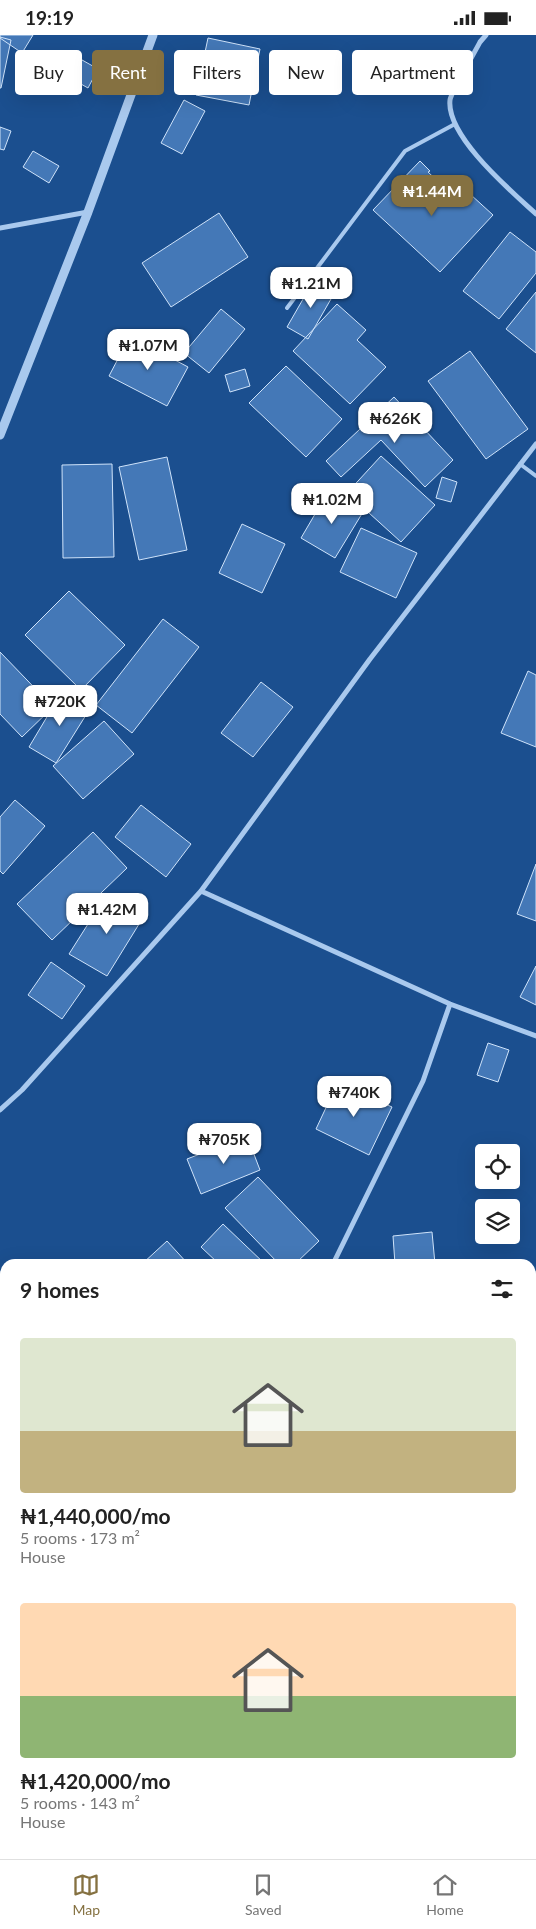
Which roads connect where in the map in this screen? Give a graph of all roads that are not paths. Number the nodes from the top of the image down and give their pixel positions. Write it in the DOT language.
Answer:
graph roads {
  1 [pos="153,35"];
  2 [pos="486,35"];
  3 [pos="455,124"];
  4 [pos="88,212"];
  5 [pos="536,214"];
  6 [pos="0,228"];
  7 [pos="287,308"];
  8 [pos="0,435"];
  9 [pos="536,444"];
  10 [pos="520,464"];
  11 [pos="536,476"];
  12 [pos="201,891"];
  13 [pos="450,1004"];
  14 [pos="536,1036"];
  15 [pos="0,1110"];
  16 [pos="335,1259"];
  1 -- 4 [label="street"];
  2 -- 3 [label="street"];
  3 -- 5 [label="street"];
  3 -- 7 [label="lane"];
  4 -- 6 [label="street"];
  4 -- 8 [label="street"];
  9 -- 10 [label="street"];
  10 -- 11 [label="lane"];
  10 -- 12 [label="street"];
  12 -- 13 [label="street"];
  12 -- 15 [label="street"];
  13 -- 14 [label="street"];
  13 -- 16 [label="street"];
}
